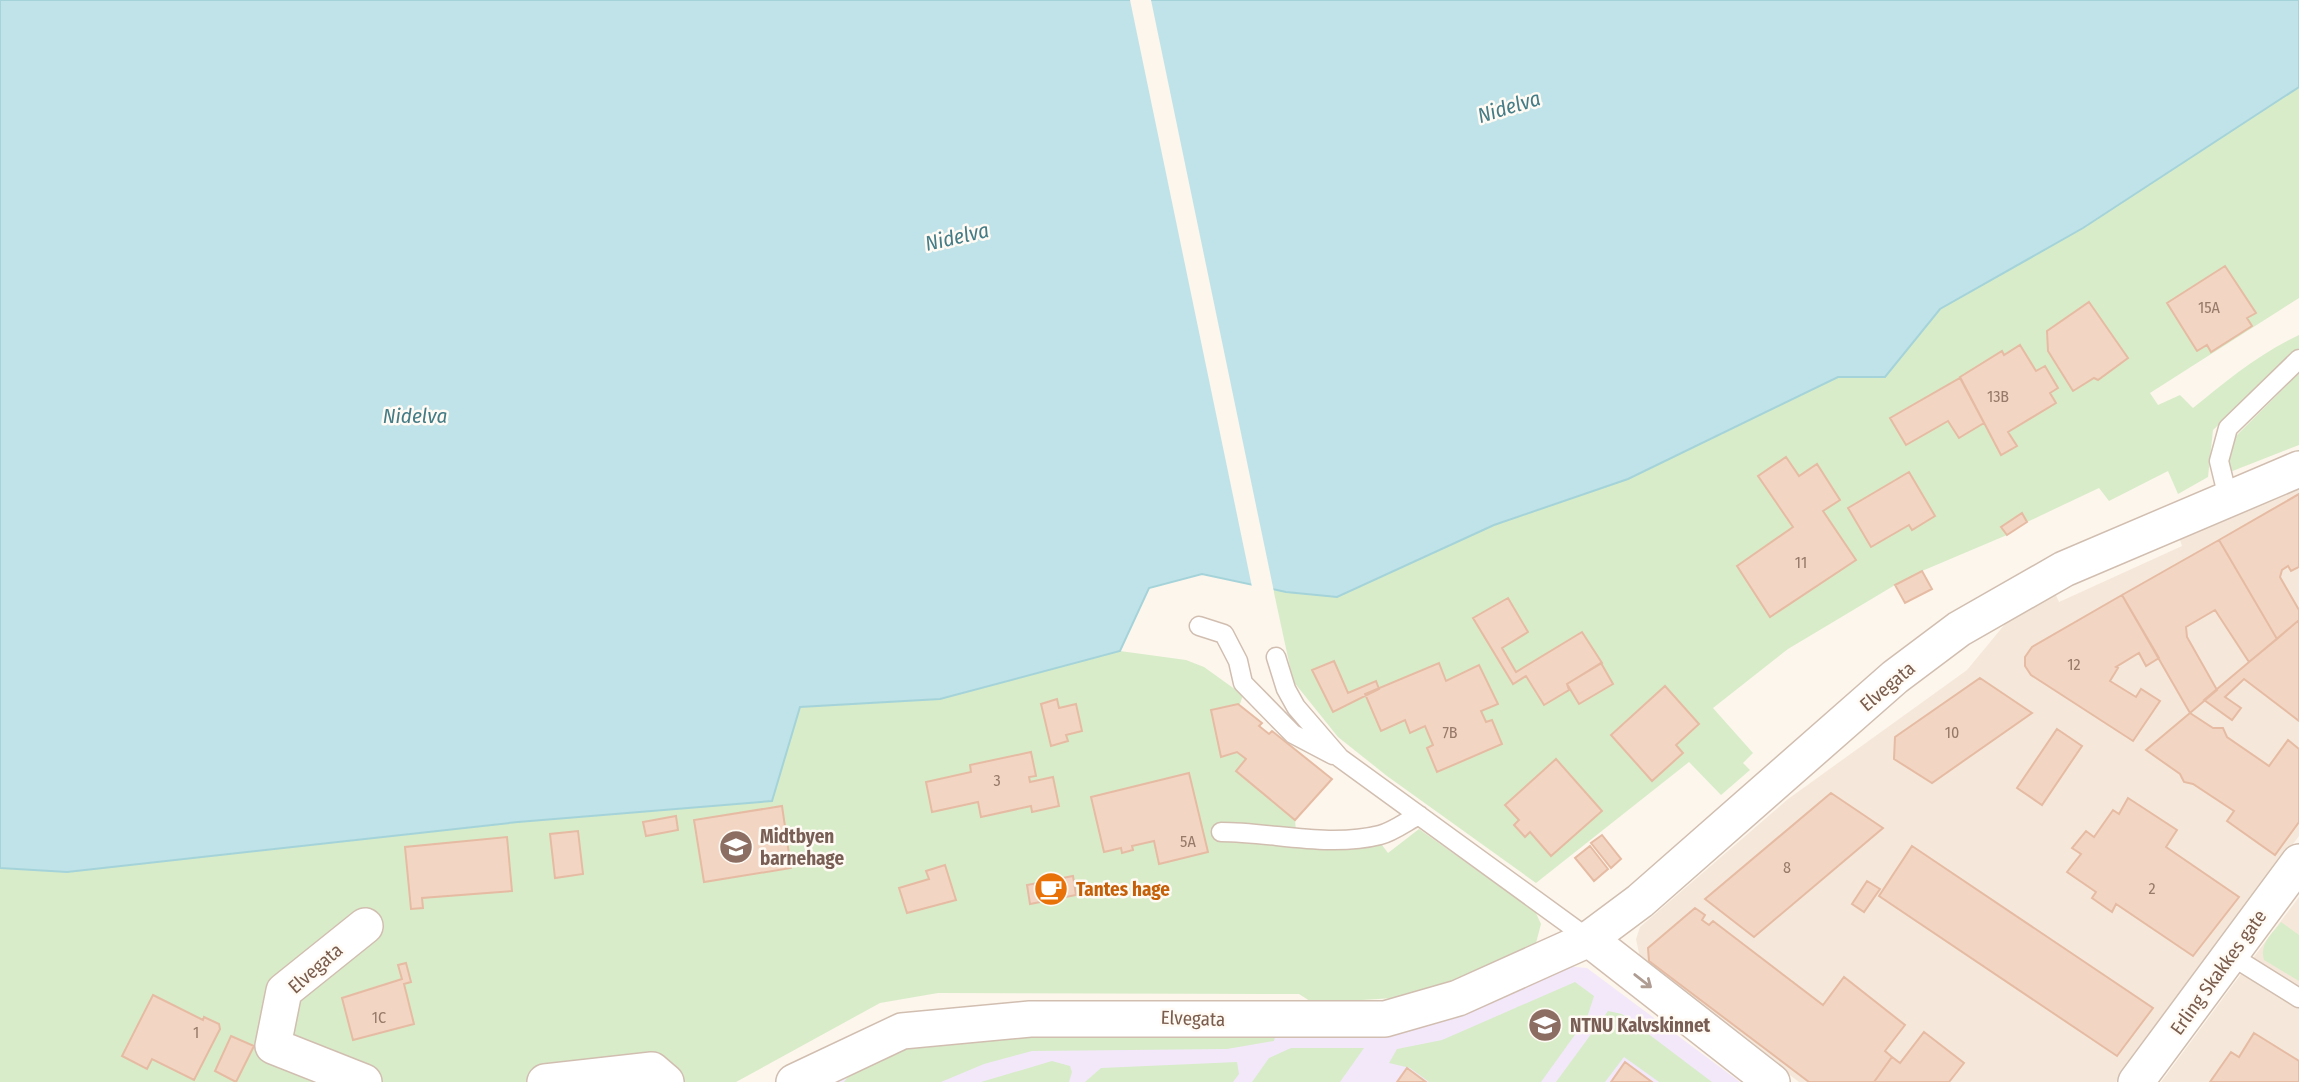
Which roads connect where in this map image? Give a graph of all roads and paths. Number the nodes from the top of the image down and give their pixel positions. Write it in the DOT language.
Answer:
graph roads {
  1 [pos="2299,359"];
  2 [pos="2299,469"];
  3 [pos="2228,498"];
  4 [pos="1199,626"];
  5 [pos="1276,657"];
  6 [pos="1340,758"];
  7 [pos="1419,815"];
  8 [pos="1221,832"];
  9 [pos="2299,862"];
  10 [pos="365,926"];
  11 [pos="1589,939"];
  12 [pos="2230,955"];
  13 [pos="2299,998"];
  14 [pos="805,1079"];
  15 [pos="2142,1080"];
  16 [pos="364,1082"];
  17 [pos="545,1082"];
  18 [pos="666,1082"];
  19 [pos="1772,1082"];
  1 -- 3 [label="lane"];
  2 -- 3 [label="street, Elvegata"];
  3 -- 11 [label="street, Elvegata"];
  4 -- 6 [label="lane"];
  5 -- 6 [label="lane"];
  6 -- 7 [label="lane"];
  7 -- 8 [label="lane"];
  7 -- 11 [label="lane"];
  9 -- 12 [label="street, Erling Skakkes gate"];
  10 -- 16 [label="street, Elvegata"];
  11 -- 14 [label="street, Elvegata"];
  11 -- 19 [label="street, one-way"];
  12 -- 13 [label="lane"];
  12 -- 15 [label="street, Erling Skakkes gate"];
  17 -- 18 [label="street"];
}
